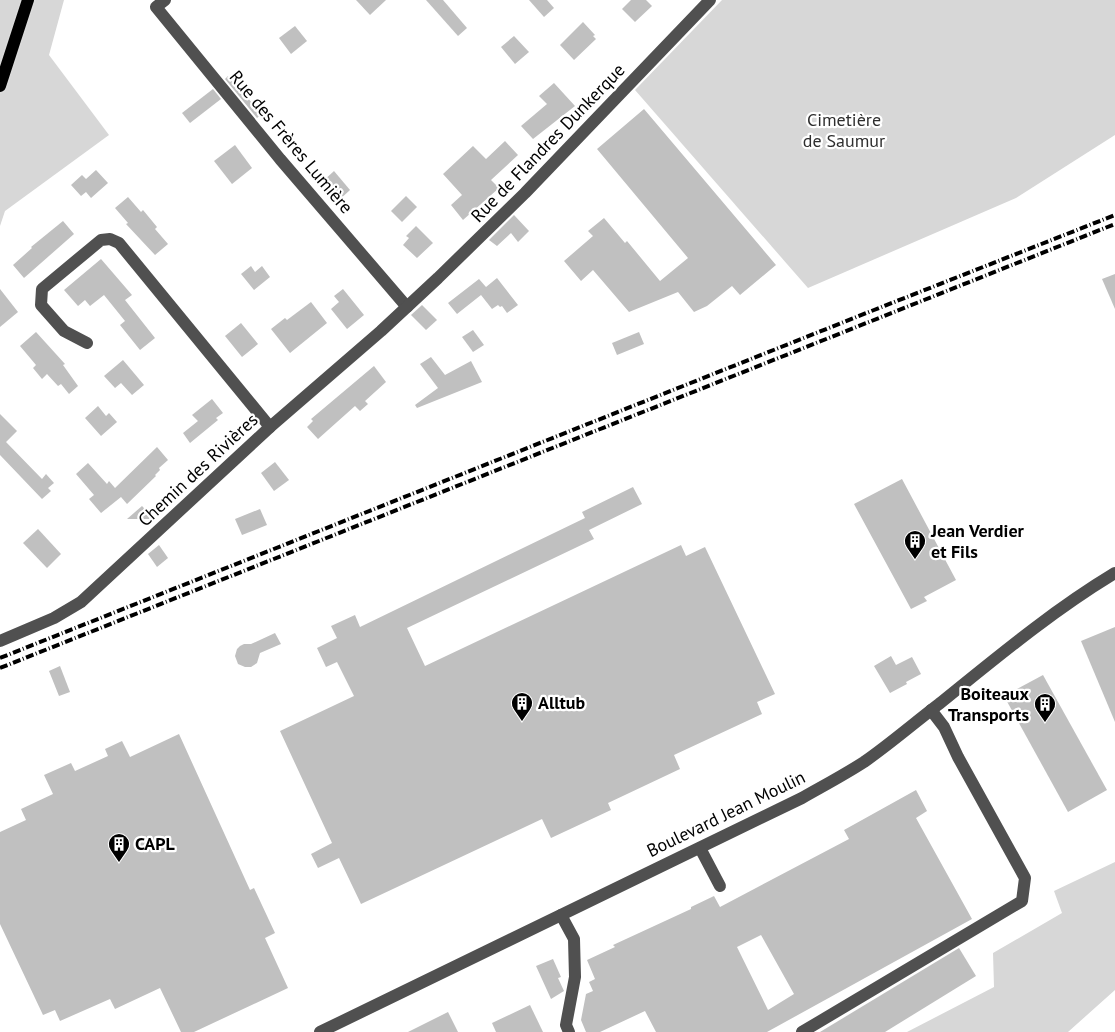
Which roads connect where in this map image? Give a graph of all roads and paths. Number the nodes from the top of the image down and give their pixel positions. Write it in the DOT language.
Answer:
graph roads {
  1 [pos="28,0"];
  2 [pos="710,0"];
  3 [pos="157,2"];
  4 [pos="0,86"];
  5 [pos="407,307"];
  6 [pos="87,343"];
  7 [pos="270,427"];
  8 [pos="1115,573"];
  9 [pos="0,641"];
  10 [pos="931,710"];
  11 [pos="700,848"];
  12 [pos="720,886"];
  13 [pos="561,915"];
  14 [pos="320,1032"];
  15 [pos="569,1032"];
  16 [pos="802,1032"];
  1 -- 4 [label="main road"];
  2 -- 5 [label="street, Rue de Flandres Dunkerque"];
  3 -- 5 [label="street, Rue des Frères Lumière"];
  5 -- 7 [label="street, Chemin des Rivières"];
  6 -- 7 [label="street"];
  7 -- 9 [label="street, Chemin des Rivières"];
  8 -- 10 [label="street, Boulevard Jean Moulin"];
  10 -- 11 [label="street, Boulevard Jean Moulin"];
  10 -- 16 [label="street"];
  11 -- 12 [label="street"];
  11 -- 13 [label="street, Boulevard Jean Moulin"];
  13 -- 14 [label="street, Boulevard Jean Moulin"];
  13 -- 15 [label="street"];
}
